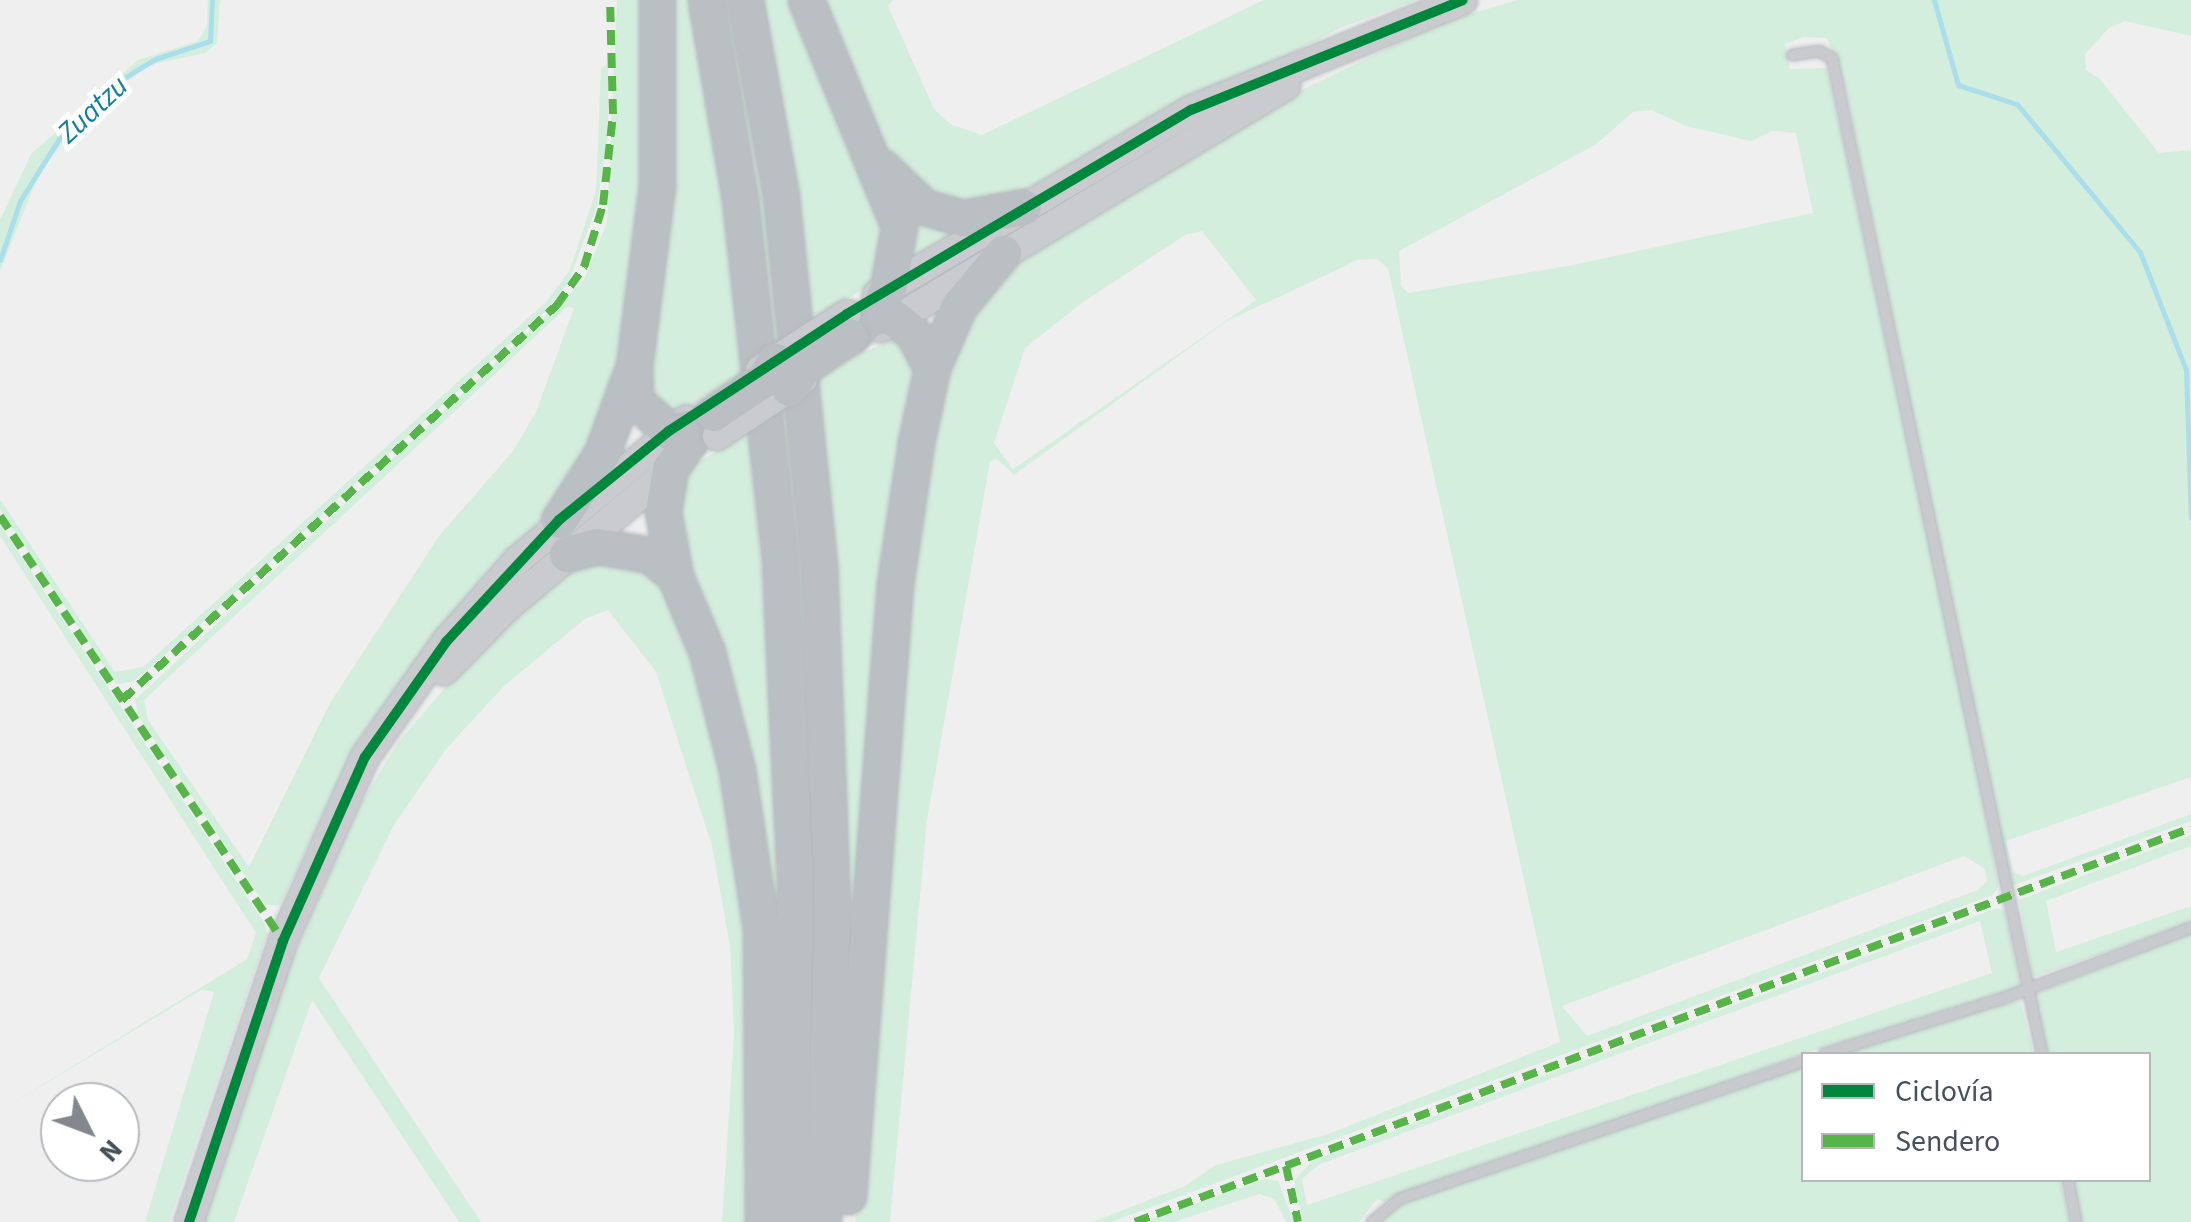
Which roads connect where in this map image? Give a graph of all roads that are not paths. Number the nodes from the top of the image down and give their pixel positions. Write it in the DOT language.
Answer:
graph roads {
  1 [pos="657,0"];
  2 [pos="706,0"];
  3 [pos="744,0"];
  4 [pos="806,0"];
  5 [pos="1463,0"];
  6 [pos="1410,18"];
  7 [pos="1792,55"];
  8 [pos="874,160"];
  9 [pos="1024,207"];
  10 [pos="1003,253"];
  11 [pos="866,320"];
  12 [pos="634,366"];
  13 [pos="932,368"];
  14 [pos="703,423"];
  15 [pos="670,469"];
  16 [pos="563,537"];
  17 [pos="675,576"];
  18 [pos="2191,928"];
  19 [pos="2027,990"];
  20 [pos="1830,1052"];
  21 [pos="2042,1052"];
  22 [pos="1801,1063"];
  23 [pos="2068,1182"];
  24 [pos="189,1222"];
  25 [pos="763,1222"];
  26 [pos="789,1222"];
  27 [pos="824,1222"];
  28 [pos="844,1222"];
  29 [pos="1372,1222"];
  30 [pos="2076,1222"];
  1 -- 12 [label="highway"];
  2 -- 26 [label="highway"];
  3 -- 27 [label="highway"];
  4 -- 8 [label="highway"];
  5 -- 6 [label="street"];
  6 -- 9 [label="street"];
  6 -- 10 [label="street"];
  7 -- 19 [label="lane"];
  8 -- 9 [label="highway"];
  8 -- 11 [label="highway"];
  9 -- 11 [label="street"];
  10 -- 11 [label="street"];
  10 -- 13 [label="highway"];
  11 -- 13 [label="highway"];
  11 -- 14 [label="highway, bridge"];
  12 -- 14 [label="highway"];
  12 -- 16 [label="highway"];
  13 -- 28 [label="highway"];
  14 -- 15 [label="highway"];
  14 -- 16 [label="street"];
  15 -- 16 [label="street"];
  15 -- 17 [label="highway"];
  16 -- 17 [label="highway"];
  16 -- 24 [label="street"];
  17 -- 25 [label="highway"];
  18 -- 19 [label="lane"];
  19 -- 20 [label="lane"];
  19 -- 21 [label="lane"];
  22 -- 29 [label="lane"];
  23 -- 30 [label="lane"];
}
